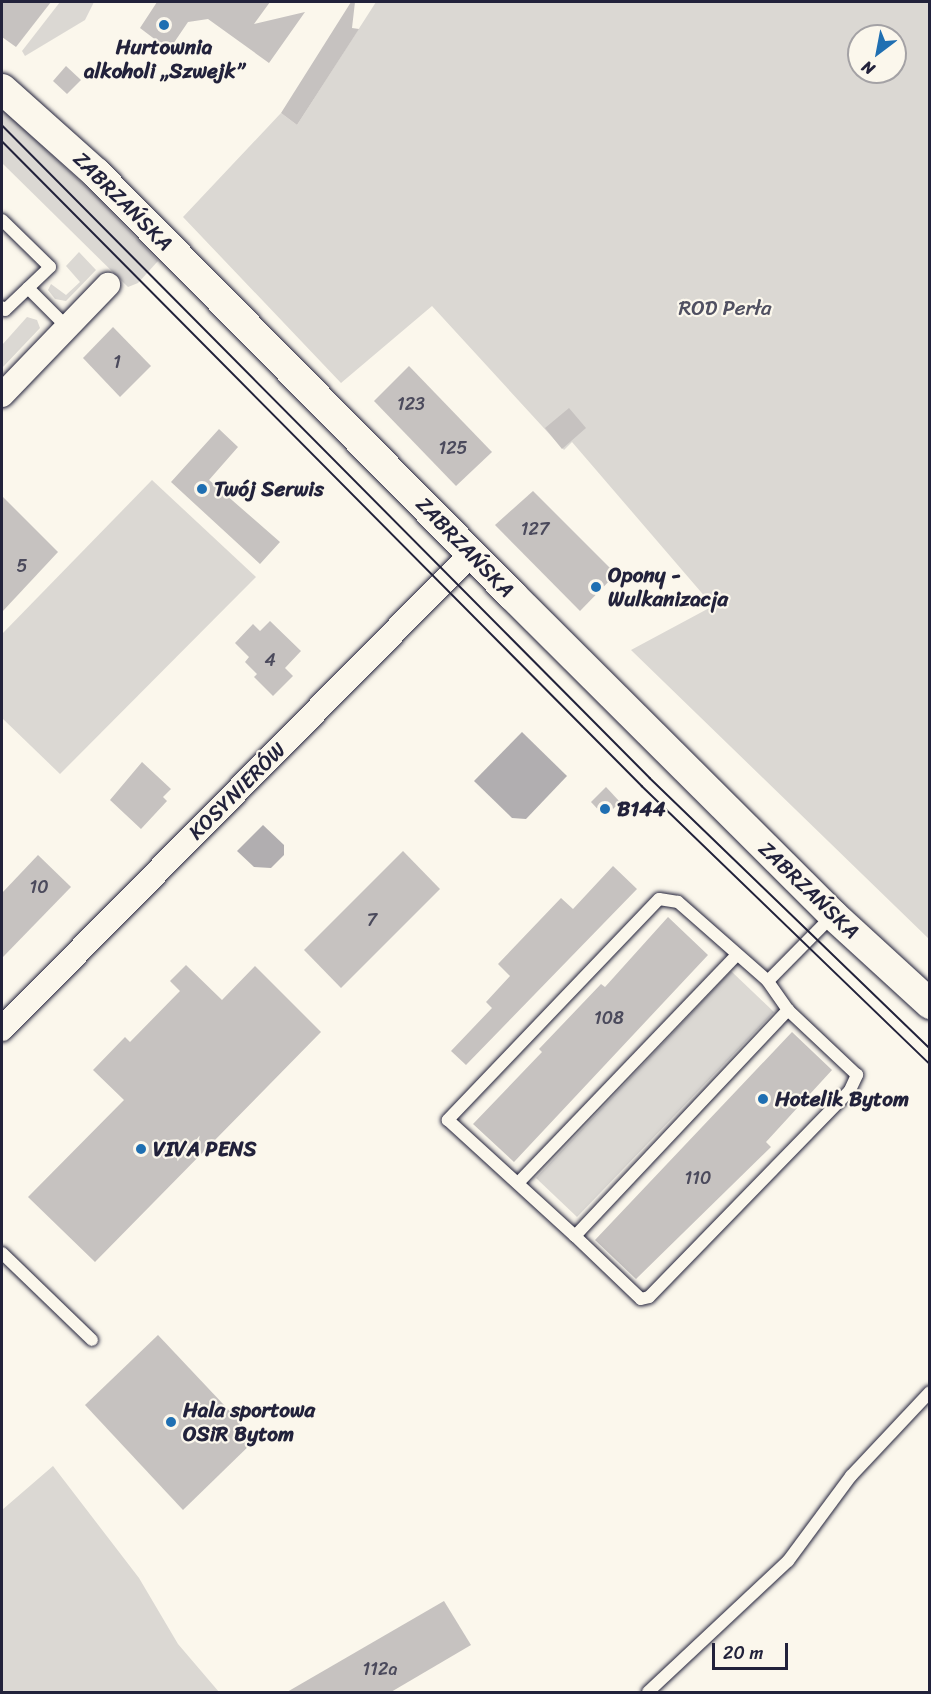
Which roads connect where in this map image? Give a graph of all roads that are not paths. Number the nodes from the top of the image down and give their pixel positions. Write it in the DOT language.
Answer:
graph roads {
  1 [pos="2,89"];
  2 [pos="2,220"];
  3 [pos="108,285"];
  4 [pos="28,288"];
  5 [pos="2,307"];
  6 [pos="67,327"];
  7 [pos="2,395"];
  8 [pos="472,553"];
  9 [pos="833,915"];
  10 [pos="736,956"];
  11 [pos="768,981"];
  12 [pos="930,1004"];
  13 [pos="788,1010"];
  14 [pos="2,1029"];
  15 [pos="518,1183"];
  16 [pos="575,1236"];
  17 [pos="2,1253"];
  18 [pos="92,1340"];
  19 [pos="930,1392"];
  20 [pos="648,1692"];
  1 -- 8 [label="street, ZABRZAŃSKA"];
  2 -- 4 [label="lane"];
  3 -- 6 [label="street"];
  4 -- 5 [label="lane"];
  4 -- 6 [label="lane"];
  6 -- 7 [label="street"];
  8 -- 9 [label="street, ZABRZAŃSKA"];
  8 -- 14 [label="street, KOSYNIERÓW"];
  9 -- 11 [label="lane"];
  9 -- 12 [label="street, ZABRZAŃSKA"];
  10 -- 11 [label="lane"];
  10 -- 15 [label="lane"];
  10 -- 15 [label="lane"];
  11 -- 13 [label="lane"];
  13 -- 16 [label="lane"];
  13 -- 16 [label="lane"];
  15 -- 16 [label="lane"];
  17 -- 18 [label="lane"];
  19 -- 20 [label="lane"];
}
